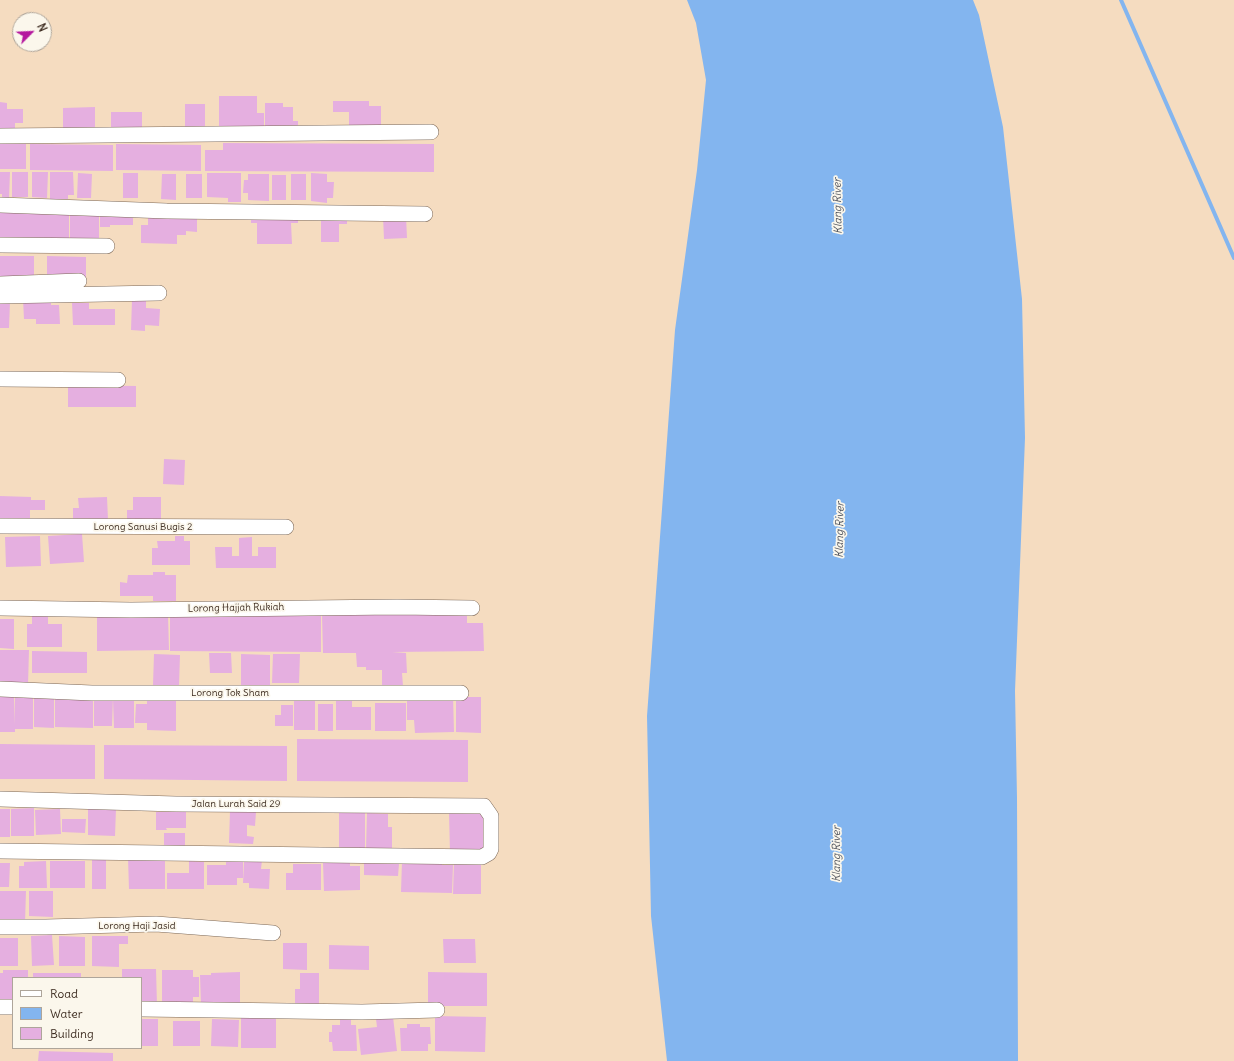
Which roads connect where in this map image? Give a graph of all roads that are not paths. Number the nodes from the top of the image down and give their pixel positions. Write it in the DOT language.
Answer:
graph roads {
  1 [pos="431,132"];
  2 [pos="0,136"];
  3 [pos="0,205"];
  4 [pos="425,214"];
  5 [pos="0,245"];
  6 [pos="107,246"];
  7 [pos="79,281"];
  8 [pos="0,284"];
  9 [pos="159,293"];
  10 [pos="0,296"];
  11 [pos="0,379"];
  12 [pos="118,380"];
  13 [pos="0,526"];
  14 [pos="286,527"];
  15 [pos="0,608"];
  16 [pos="472,608"];
  17 [pos="0,689"];
  18 [pos="461,694"];
  19 [pos="0,799"];
  20 [pos="0,851"];
  21 [pos="0,927"];
  22 [pos="273,933"];
  23 [pos="0,1007"];
  24 [pos="12,1007"];
  25 [pos="142,1009"];
  26 [pos="436,1010"];
  1 -- 2 [label="street"];
  3 -- 4 [label="street"];
  5 -- 6 [label="street"];
  7 -- 8 [label="street"];
  9 -- 10 [label="street"];
  11 -- 12 [label="street"];
  13 -- 14 [label="street, Lorong Sanusi Bugis 2"];
  15 -- 16 [label="street, Lorong Hajjah Rukiah"];
  17 -- 18 [label="street, Lorong Tok Sham"];
  19 -- 20 [label="street, Jalan Lurah Said 29"];
  21 -- 22 [label="street, Lorong Haji Jasid"];
  23 -- 24 [label="street"];
  25 -- 26 [label="street"];
}
